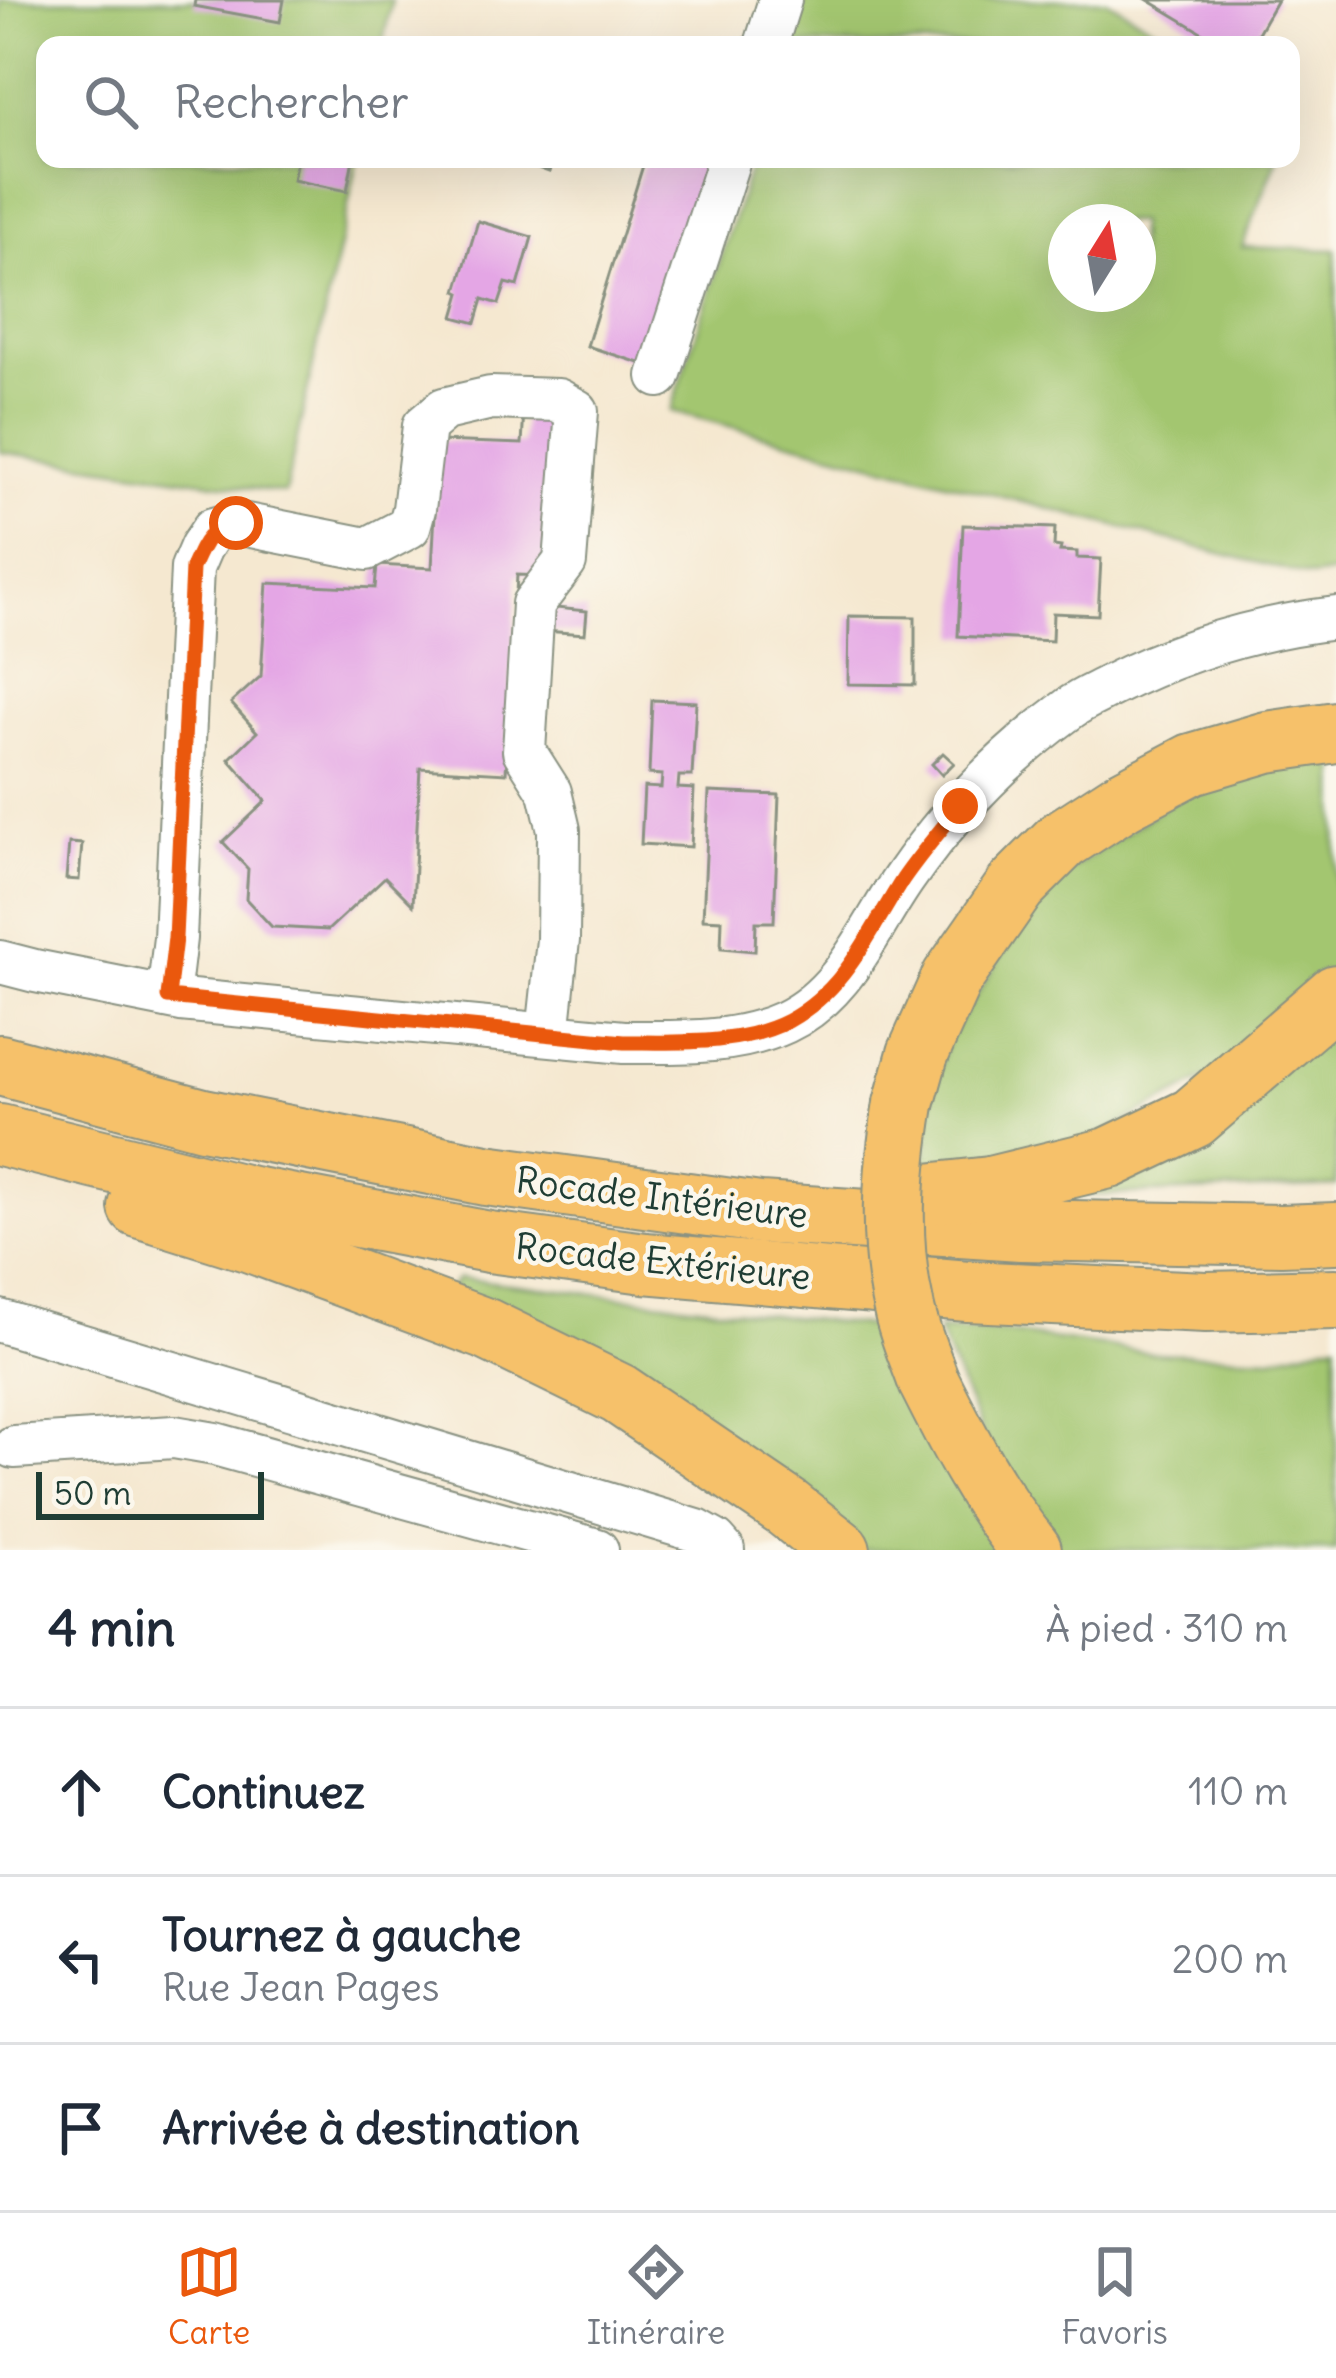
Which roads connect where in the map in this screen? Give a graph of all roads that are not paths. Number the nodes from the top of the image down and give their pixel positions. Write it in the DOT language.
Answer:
graph roads {
  1 [pos="780,0"];
  2 [pos="769,36"];
  3 [pos="726,168"];
  4 [pos="659,376"];
  5 [pos="1336,618"];
  6 [pos="1336,732"];
  7 [pos="0,962"];
  8 [pos="1336,995"];
  9 [pos="168,997"];
  10 [pos="548,1034"];
  11 [pos="0,1065"];
  12 [pos="0,1135"];
  13 [pos="760,1213"];
  14 [pos="1336,1233"];
  15 [pos="1336,1299"];
  16 [pos="0,1322"];
  17 [pos="14,1447"];
  18 [pos="787,1508"];
  19 [pos="597,1550"];
  20 [pos="723,1550"];
  21 [pos="829,1550"];
  22 [pos="840,1550"];
  23 [pos="1031,1550"];
  1 -- 2 [label="street"];
  3 -- 4 [label="street"];
  5 -- 10 [label="street"];
  6 -- 23 [label="highway, bridge"];
  7 -- 9 [label="street"];
  8 -- 13 [label="highway"];
  9 -- 10 [label="street"];
  9 -- 10 [label="street"];
  11 -- 13 [label="highway, Rocade Intérieure"];
  12 -- 15 [label="highway, Rocade Extérieure"];
  12 -- 18 [label="highway"];
  13 -- 14 [label="highway, Rocade Intérieure"];
  16 -- 20 [label="street"];
  17 -- 19 [label="street"];
  18 -- 21 [label="street"];
  18 -- 22 [label="highway"];
}
